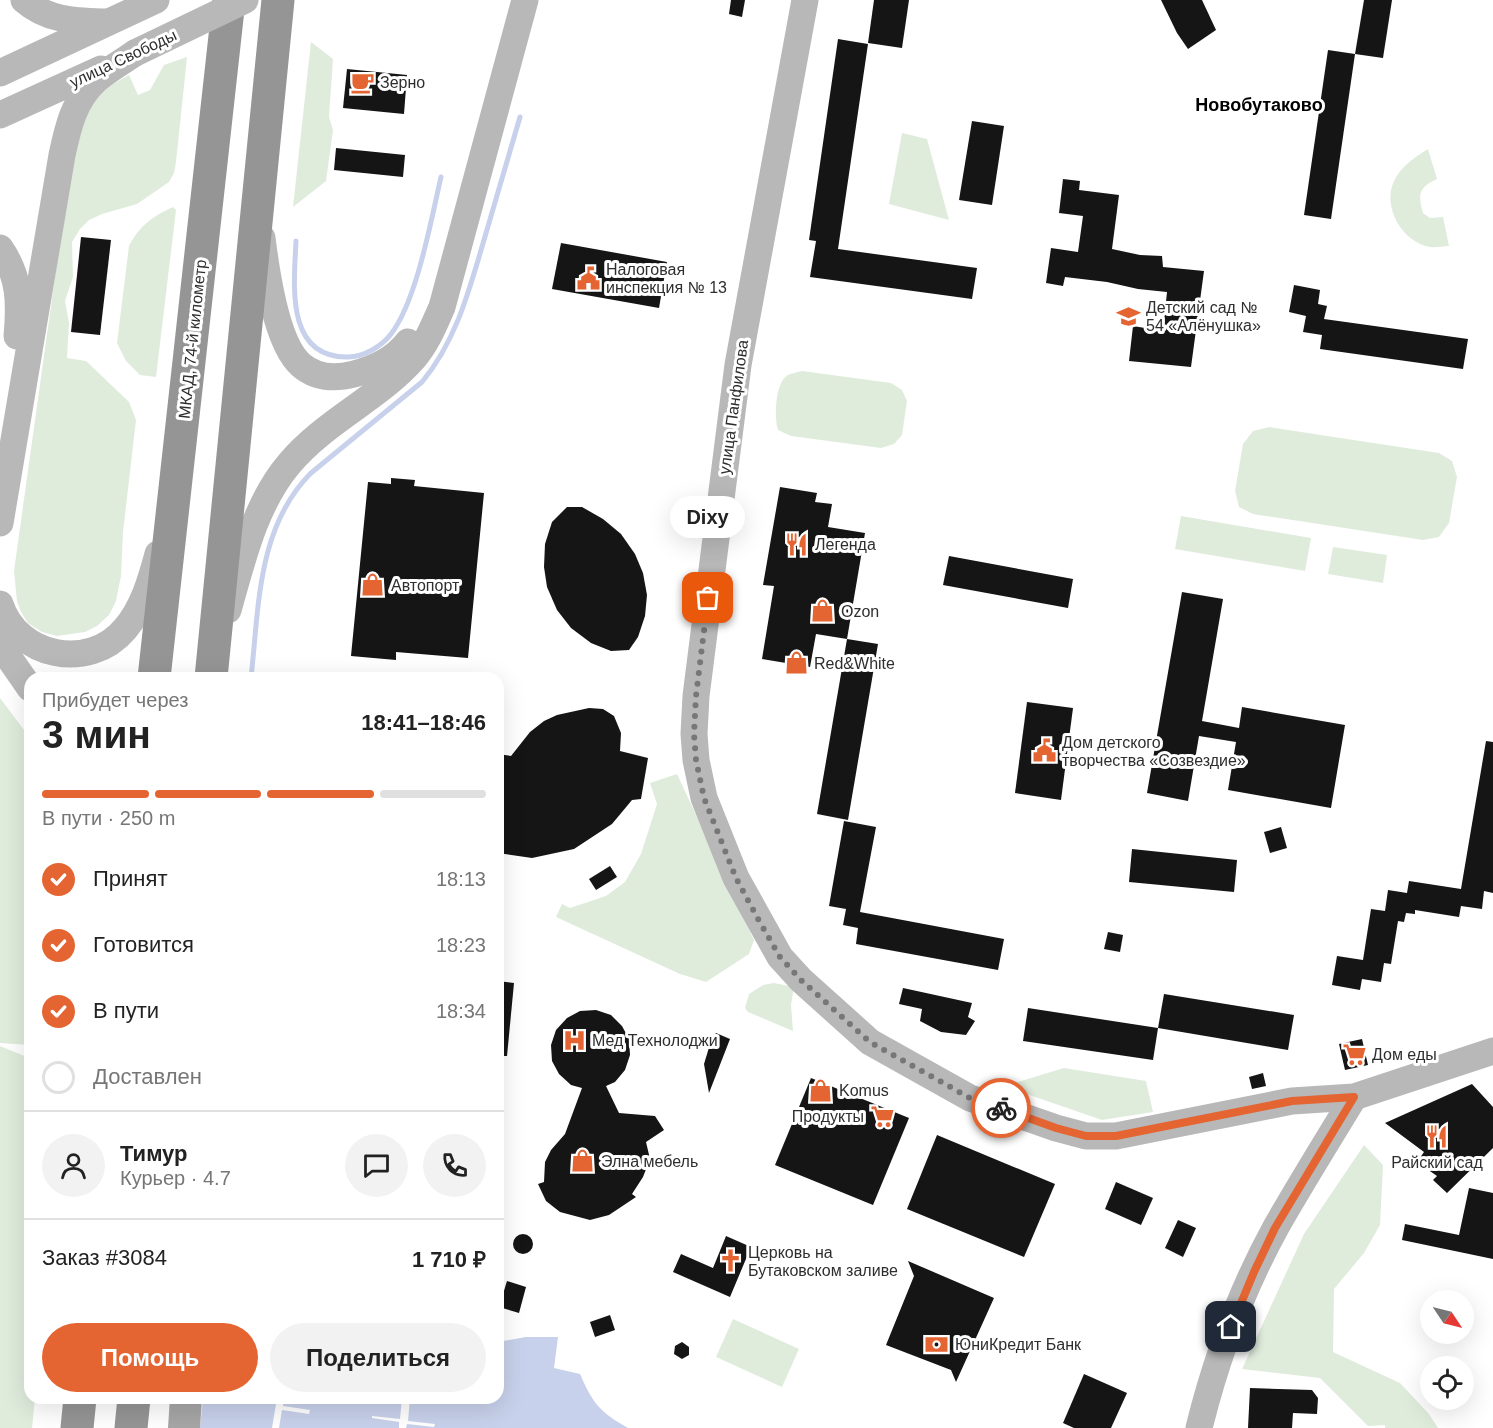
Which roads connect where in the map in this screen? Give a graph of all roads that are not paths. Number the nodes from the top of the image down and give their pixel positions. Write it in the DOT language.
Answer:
graph roads {
  1 [pos="24,0"];
  2 [pos="229,0"];
  3 [pos="245,0"];
  4 [pos="279,0"];
  5 [pos="512,0"];
  6 [pos="525,0"];
  7 [pos="805,0"];
  8 [pos="148,4"];
  9 [pos="111,22"];
  10 [pos="135,53"];
  11 [pos="0,73"];
  12 [pos="0,115"];
  13 [pos="258,204"];
  14 [pos="0,249"];
  15 [pos="0,442"];
  16 [pos="175,489"];
  17 [pos="0,523"];
  18 [pos="0,604"];
  19 [pos="0,645"];
  20 [pos="155,672"];
  21 [pos="211,672"];
  22 [pos="24,679"];
  23 [pos="1493,1051"];
  24 [pos="1354,1097"];
  25 [pos="79,1404"];
  26 [pos="133,1404"];
  27 [pos="186,1404"];
  28 [pos="77,1428"];
  29 [pos="131,1428"];
  30 [pos="184,1428"];
  31 [pos="1199,1428"];
  1 -- 9 [label="main road"];
  2 -- 16 [label="highway, МКАД, 74-й километр"];
  3 -- 10 [label="main road, улица Свободы, bridge"];
  4 -- 13 [label="highway"];
  5 -- 13 [label="main road"];
  6 -- 21 [label="main road"];
  7 -- 24 [label="main road, улица Панфилова"];
  8 -- 9 [label="main road"];
  9 -- 11 [label="main road"];
  10 -- 12 [label="main road, улица Свободы"];
  10 -- 17 [label="main road"];
  13 -- 21 [label="highway"];
  14 -- 15 [label="main road"];
  16 -- 18 [label="main road"];
  16 -- 20 [label="highway, МКАД, 74-й километр"];
  19 -- 22 [label="main road"];
  23 -- 24 [label="main road, улица Панфилова"];
  24 -- 31 [label="main road"];
  25 -- 28 [label="highway"];
  26 -- 29 [label="highway"];
  27 -- 30 [label="main road"];
}
